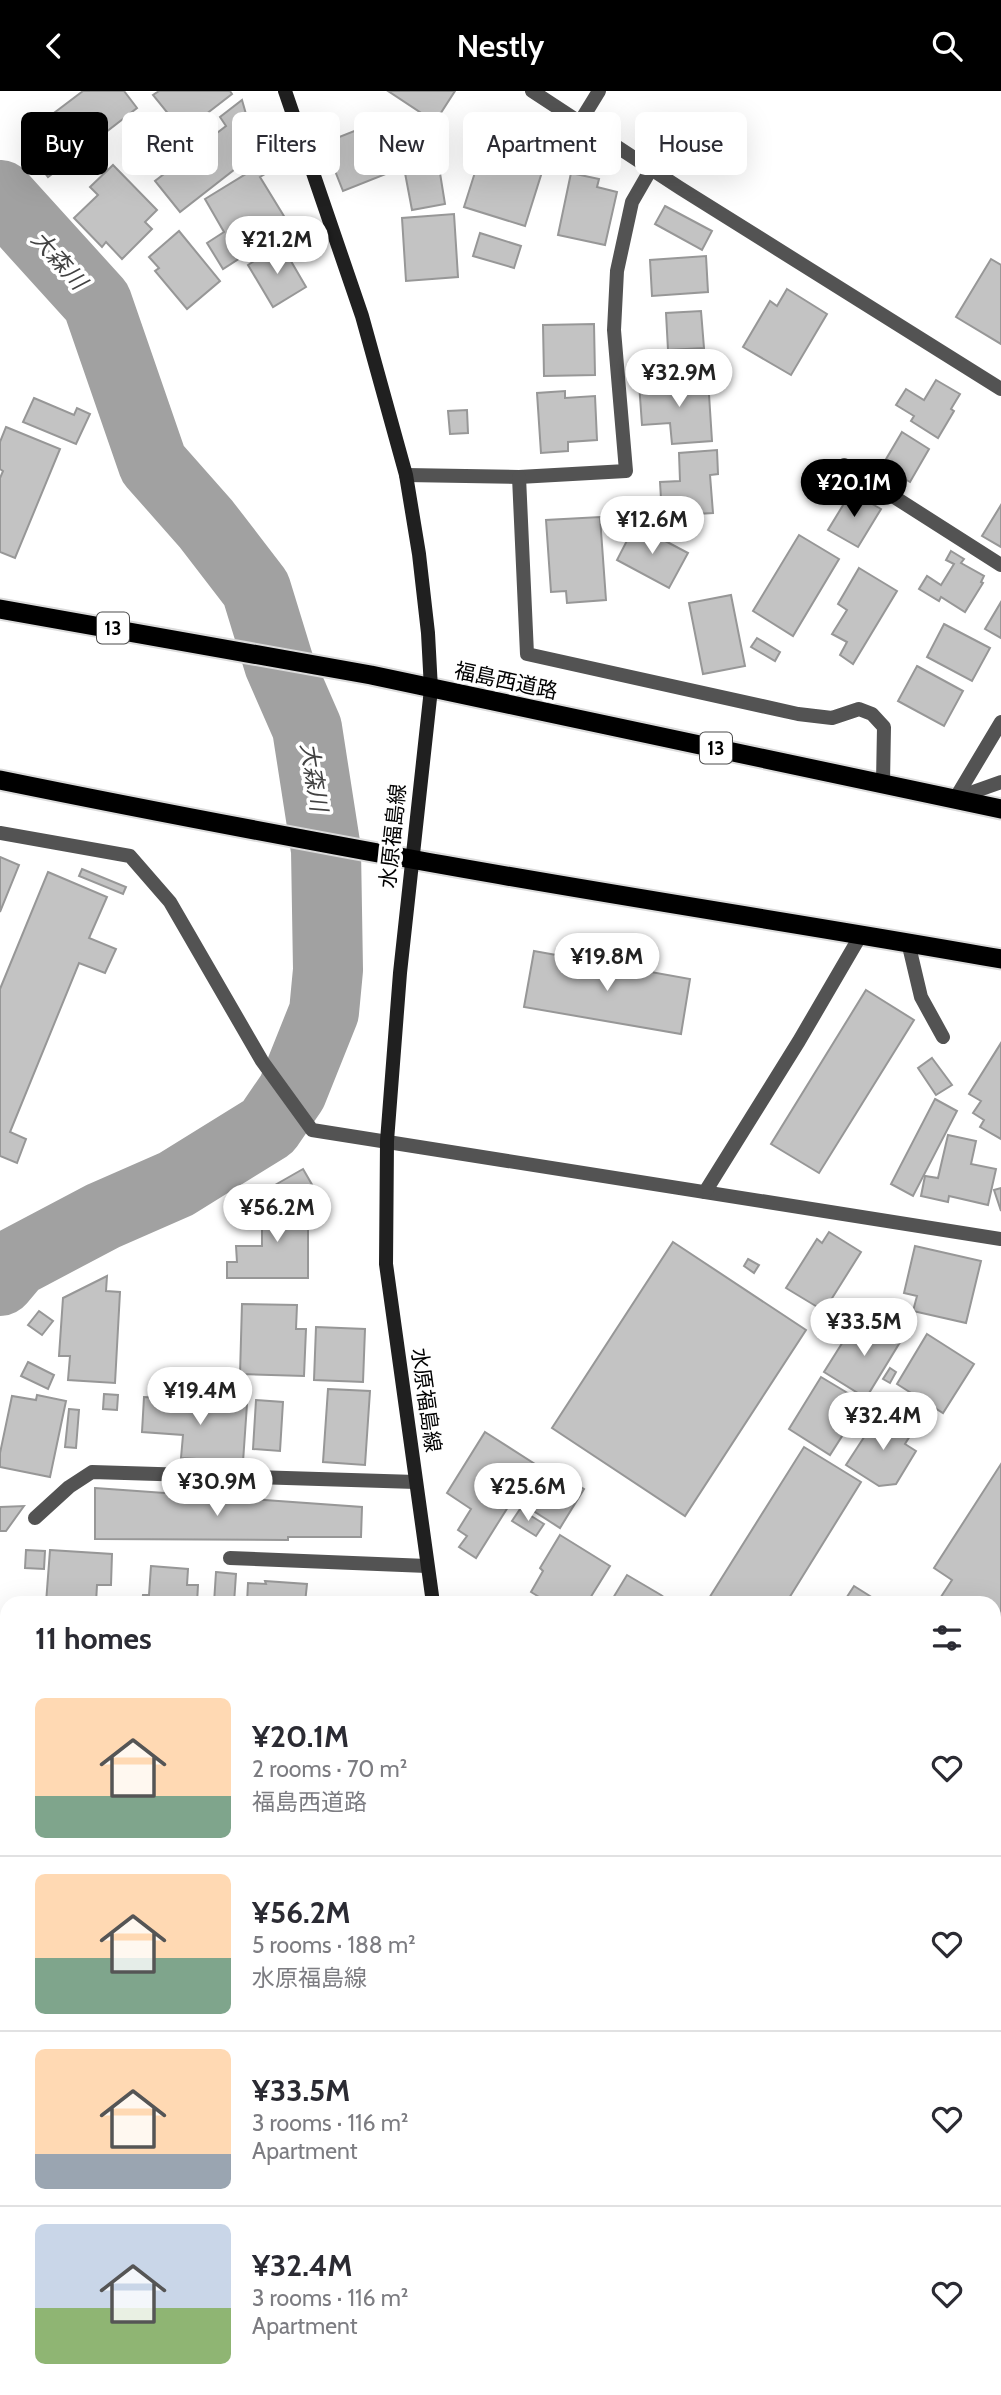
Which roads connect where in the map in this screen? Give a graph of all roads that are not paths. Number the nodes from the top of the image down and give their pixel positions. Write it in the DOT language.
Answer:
graph roads {
  1 [pos="285,91"];
  2 [pos="532,91"];
  3 [pos="599,91"];
  4 [pos="565,112"];
  5 [pos="586,112"];
  6 [pos="648,175"];
  7 [pos="661,175"];
  8 [pos="1001,389"];
  9 [pos="844,465"];
  10 [pos="406,475"];
  11 [pos="519,477"];
  12 [pos="1001,565"];
  13 [pos="0,609"];
  14 [pos="431,689"];
  15 [pos="1001,722"];
  16 [pos="0,780"];
  17 [pos="883,782"];
  18 [pos="1001,782"];
  19 [pos="955,799"];
  20 [pos="1001,809"];
  21 [pos="0,833"];
  22 [pos="412,859"];
  23 [pos="862,933"];
  24 [pos="908,942"];
  25 [pos="1001,959"];
  26 [pos="943,1037"];
  27 [pos="387,1141"];
  28 [pos="705,1192"];
  29 [pos="1001,1239"];
  30 [pos="416,1482"];
  31 [pos="35,1518"];
  32 [pos="230,1558"];
  33 [pos="427,1566"];
  34 [pos="432,1596"];
  1 -- 10 [label="main road, 水原福島線"];
  2 -- 4 [label="street"];
  3 -- 5 [label="street"];
  6 -- 11 [label="street"];
  7 -- 8 [label="street"];
  9 -- 12 [label="street"];
  10 -- 11 [label="street"];
  10 -- 14 [label="main road, 水原福島線"];
  11 -- 17 [label="street"];
  13 -- 14 [label="highway, 福島西道路 / 13"];
  14 -- 17 [label="highway, 福島西道路 / 13"];
  14 -- 22 [label="main road, 水原福島線"];
  15 -- 19 [label="street"];
  16 -- 22 [label="highway"];
  17 -- 19 [label="highway, 福島西道路 / 13"];
  18 -- 19 [label="street"];
  19 -- 20 [label="highway, 福島西道路 / 13"];
  21 -- 27 [label="street"];
  22 -- 23 [label="highway"];
  22 -- 27 [label="main road, 水原福島線"];
  23 -- 24 [label="highway"];
  23 -- 28 [label="street"];
  24 -- 25 [label="highway"];
  24 -- 26 [label="street"];
  27 -- 28 [label="street"];
  27 -- 30 [label="main road, 水原福島線"];
  28 -- 29 [label="street"];
  30 -- 31 [label="street"];
  30 -- 33 [label="main road, 水原福島線"];
  32 -- 33 [label="street"];
  33 -- 34 [label="main road, 水原福島線"];
}
